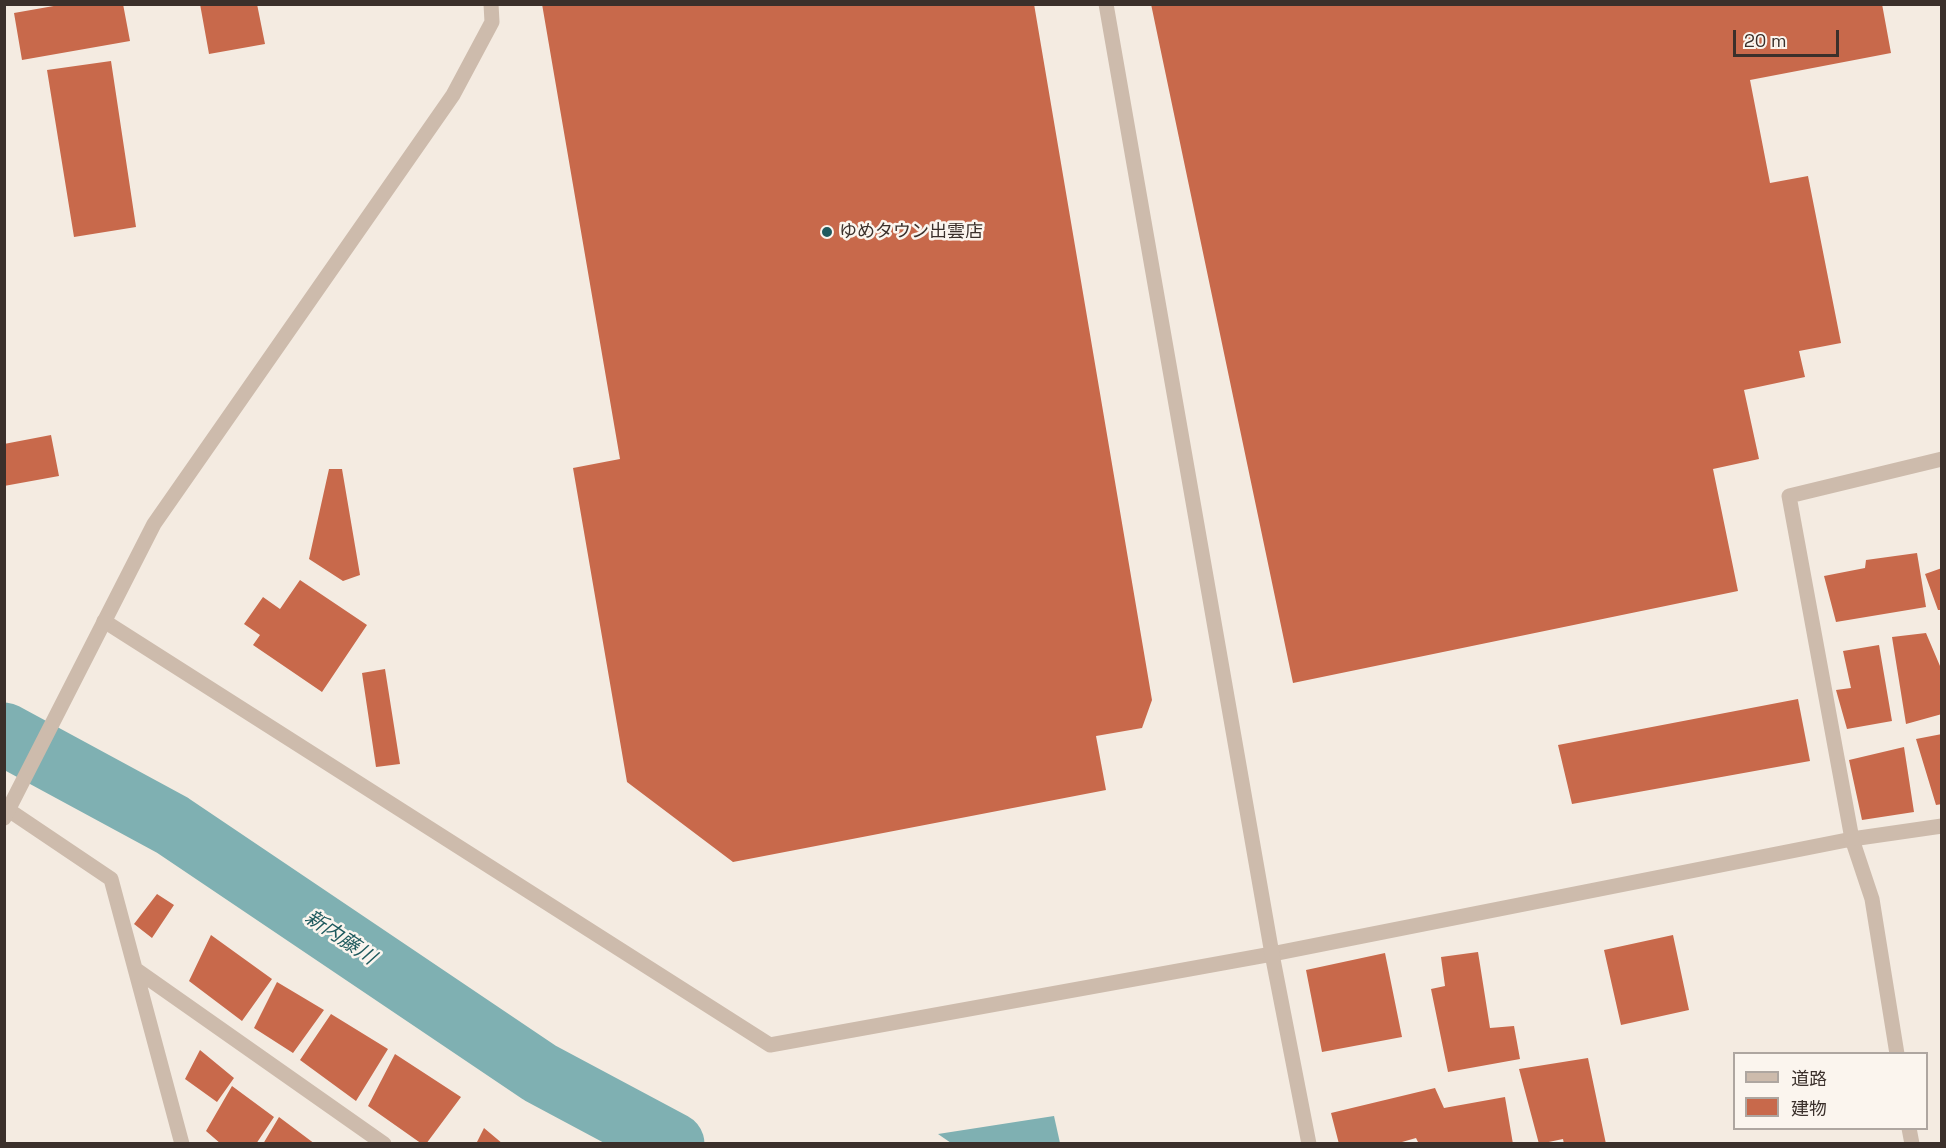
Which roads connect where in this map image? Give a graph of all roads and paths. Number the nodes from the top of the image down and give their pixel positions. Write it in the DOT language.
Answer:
graph roads {
  1 [pos="491,4"];
  2 [pos="1106,4"];
  3 [pos="1941,459"];
  4 [pos="104,621"];
  5 [pos="6,811"];
  6 [pos="1941,826"];
  7 [pos="1852,840"];
  8 [pos="1272,954"];
  9 [pos="135,969"];
  10 [pos="1897,1052"];
  11 [pos="182,1143"];
  12 [pos="384,1143"];
  13 [pos="1309,1143"];
  1 -- 4 [label="street"];
  2 -- 8 [label="street"];
  3 -- 7 [label="street"];
  4 -- 5 [label="street"];
  4 -- 8 [label="street"];
  5 -- 9 [label="street"];
  6 -- 7 [label="street"];
  7 -- 8 [label="street"];
  7 -- 10 [label="street"];
  8 -- 13 [label="street"];
  9 -- 11 [label="street"];
  9 -- 12 [label="street"];
}
